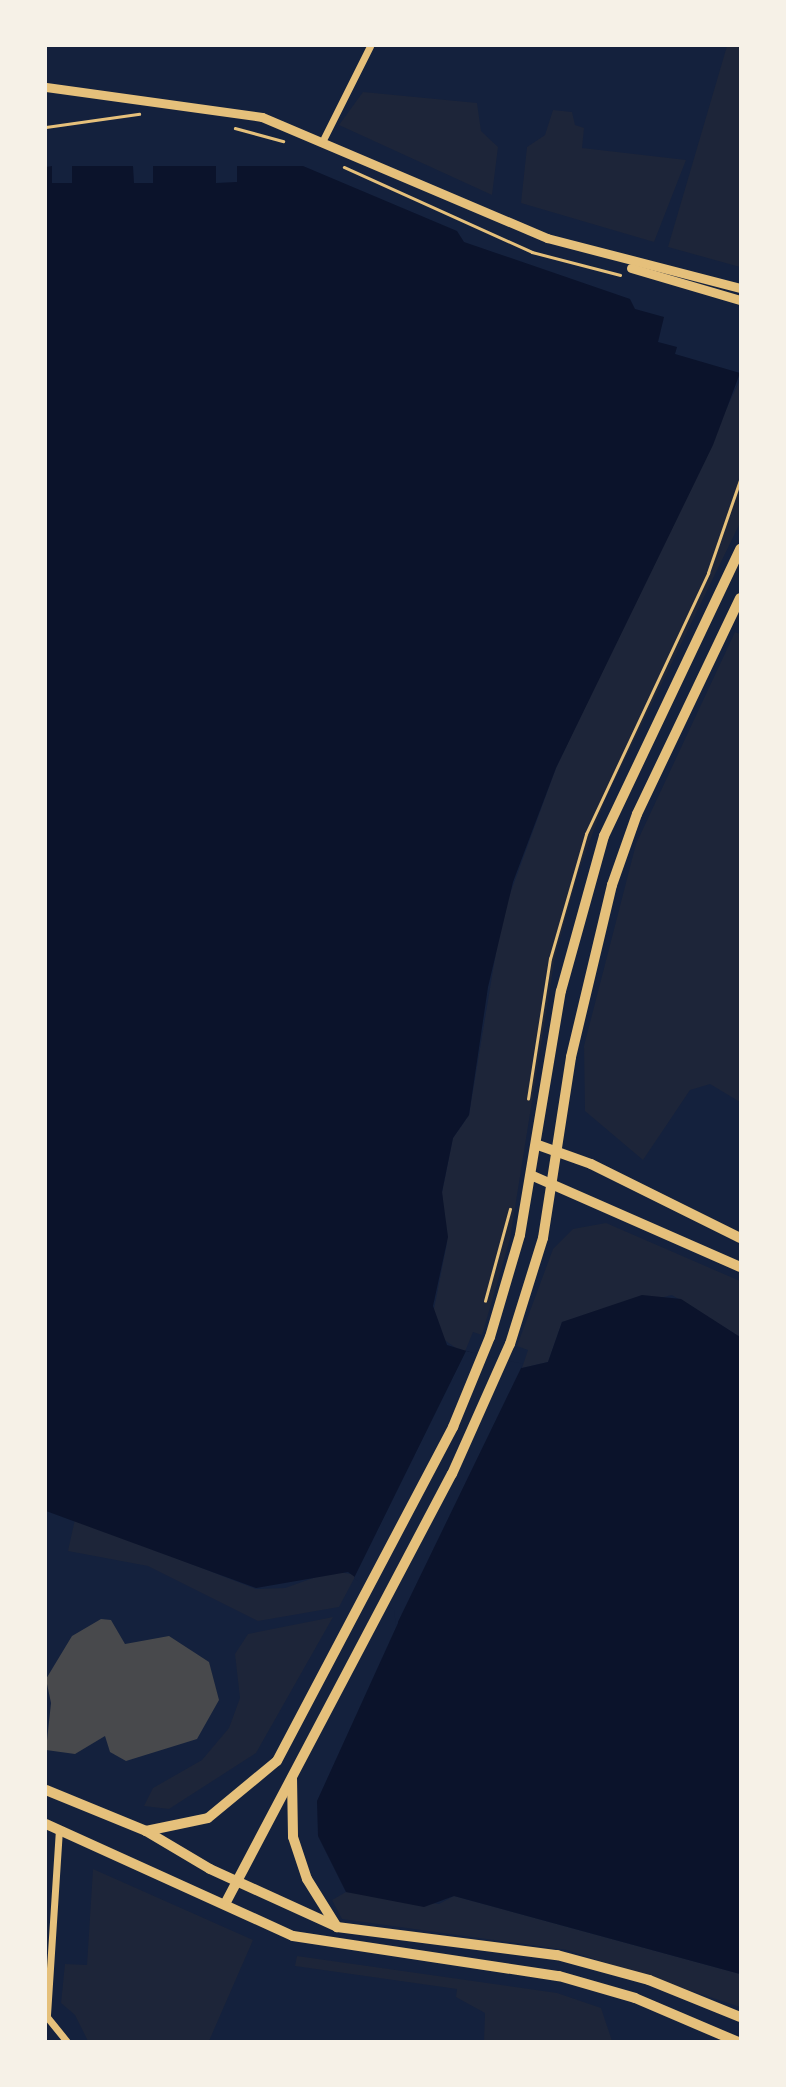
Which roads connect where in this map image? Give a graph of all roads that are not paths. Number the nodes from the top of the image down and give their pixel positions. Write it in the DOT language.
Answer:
graph roads {
  1 [pos="370,46"];
  2 [pos="46,87"];
  3 [pos="324,138"];
  4 [pos="547,238"];
  5 [pos="740,288"];
  6 [pos="740,300"];
  7 [pos="740,549"];
  8 [pos="740,598"];
  9 [pos="538,1145"];
  10 [pos="560,1152"];
  11 [pos="533,1176"];
  12 [pos="555,1183"];
  13 [pos="740,1238"];
  14 [pos="740,1267"];
  15 [pos="292,1778"];
  16 [pos="46,1790"];
  17 [pos="46,1824"];
  18 [pos="59,1829"];
  19 [pos="146,1831"];
  20 [pos="238,1882"];
  21 [pos="225,1904"];
  22 [pos="338,1927"];
  23 [pos="740,2017"];
  24 [pos="67,2042"];
  25 [pos="738,2042"];
  1 -- 3 [label="street"];
  2 -- 3 [label="street"];
  3 -- 4 [label="street"];
  4 -- 5 [label="street"];
  4 -- 6 [label="street"];
  7 -- 9 [label="main road"];
  8 -- 10 [label="main road"];
  9 -- 10 [label="main road"];
  9 -- 11 [label="main road"];
  10 -- 12 [label="main road"];
  10 -- 13 [label="main road"];
  11 -- 12 [label="main road"];
  11 -- 19 [label="main road"];
  12 -- 14 [label="main road"];
  12 -- 15 [label="main road"];
  15 -- 20 [label="main road"];
  15 -- 22 [label="main road"];
  16 -- 19 [label="main road"];
  17 -- 18 [label="main road"];
  18 -- 21 [label="main road"];
  18 -- 24 [label="street"];
  19 -- 20 [label="main road"];
  20 -- 21 [label="main road"];
  20 -- 22 [label="main road"];
  21 -- 25 [label="main road"];
  22 -- 23 [label="main road"];
}
